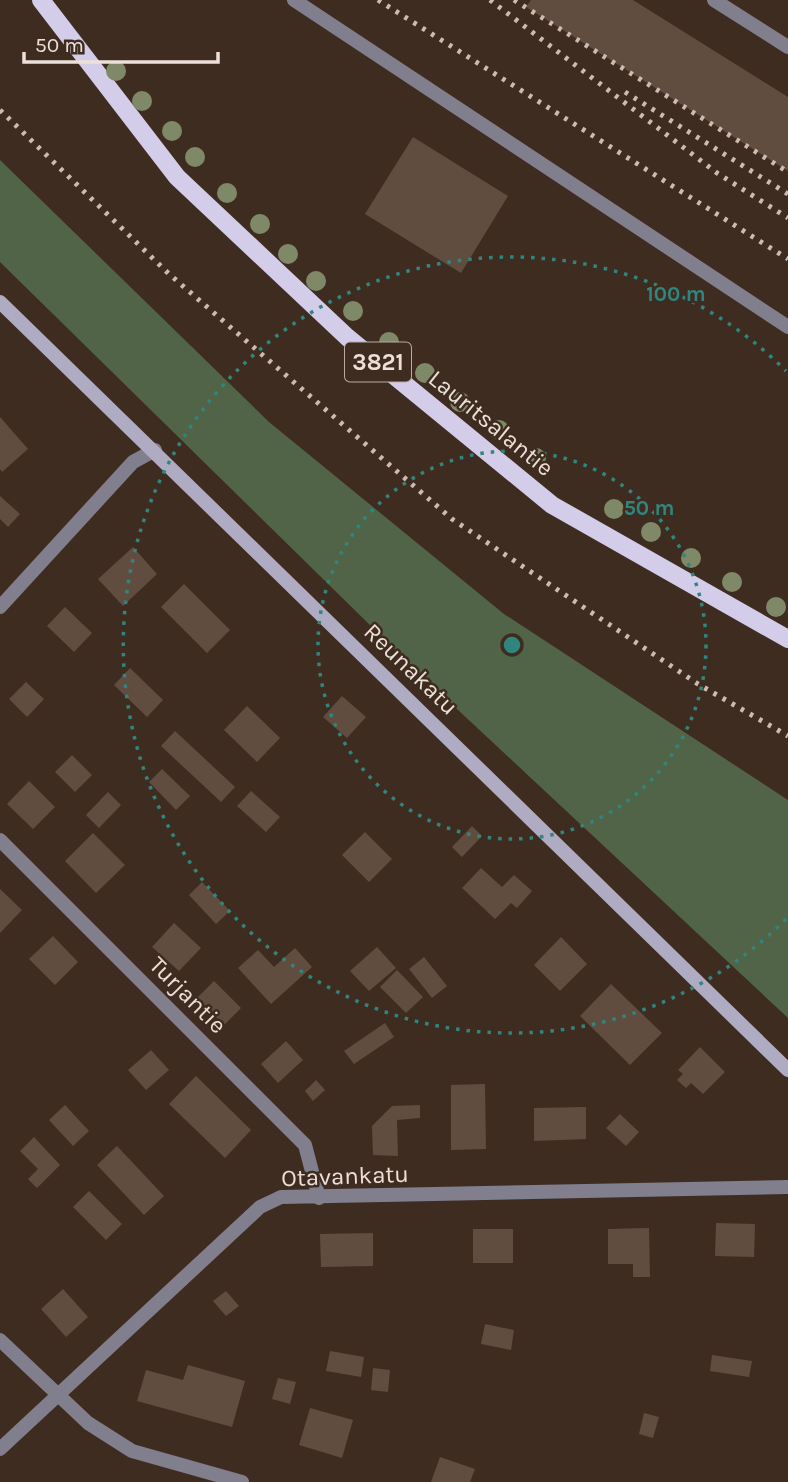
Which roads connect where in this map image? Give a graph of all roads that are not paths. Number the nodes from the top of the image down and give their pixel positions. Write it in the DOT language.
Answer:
graph roads {
  1 [pos="41,0"];
  2 [pos="294,0"];
  3 [pos="714,0"];
  4 [pos="788,47"];
  5 [pos="0,302"];
  6 [pos="788,327"];
  7 [pos="155,450"];
  8 [pos="0,607"];
  9 [pos="788,639"];
  10 [pos="0,840"];
  11 [pos="788,1070"];
  12 [pos="788,1188"];
  13 [pos="319,1198"];
  14 [pos="0,1340"];
  15 [pos="57,1395"];
  16 [pos="0,1449"];
  17 [pos="242,1482"];
  1 -- 9 [label="main road, Lauritsalantie / 3821"];
  2 -- 6 [label="street"];
  3 -- 4 [label="street"];
  5 -- 7 [label="main road, Reunakatu"];
  7 -- 8 [label="street"];
  7 -- 11 [label="main road, Reunakatu"];
  10 -- 13 [label="street, Turjantie"];
  12 -- 13 [label="street, Otavankatu"];
  13 -- 15 [label="street, Otavankatu"];
  14 -- 15 [label="street"];
  15 -- 16 [label="street, Otavankatu"];
  15 -- 17 [label="street"];
}
